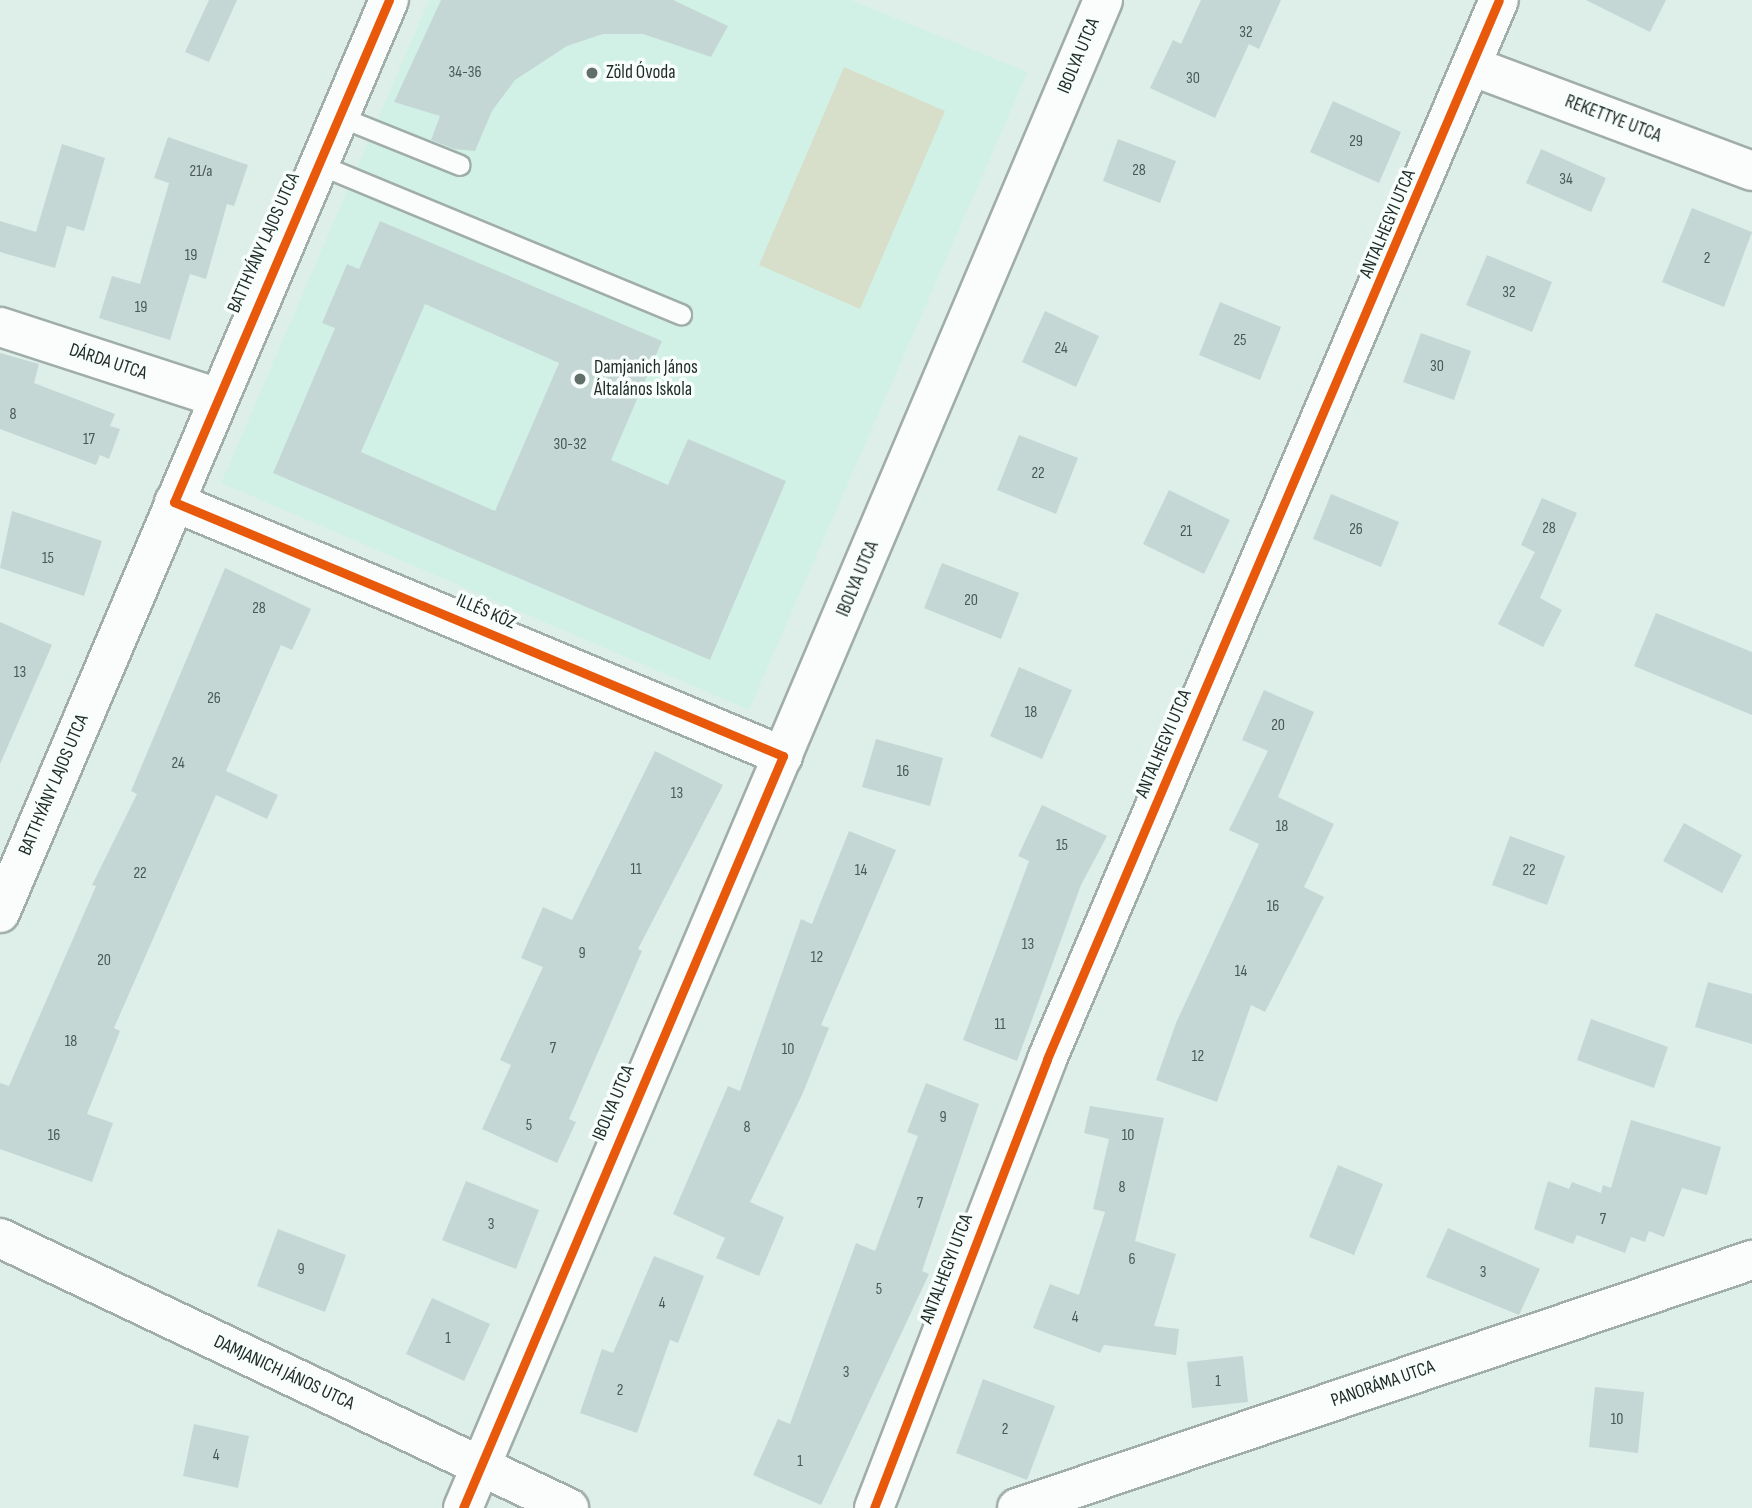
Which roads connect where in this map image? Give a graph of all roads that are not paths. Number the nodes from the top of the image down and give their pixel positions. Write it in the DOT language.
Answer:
graph roads {
  1 [pos="389,0"];
  2 [pos="1103,0"];
  3 [pos="1499,0"];
  4 [pos="1474,67"];
  5 [pos="338,116"];
  6 [pos="318,164"];
  7 [pos="460,164"];
  8 [pos="1752,172"];
  9 [pos="681,314"];
  10 [pos="0,327"];
  11 [pos="216,397"];
  12 [pos="174,502"];
  13 [pos="783,755"];
  14 [pos="0,913"];
  15 [pos="0,1238"];
  16 [pos="1751,1255"];
  17 [pos="477,1465"];
  18 [pos="463,1508"];
  19 [pos="569,1508"];
  20 [pos="874,1508"];
  21 [pos="1017,1508"];
  1 -- 5 [label="street, BATTHYÁNY LAJOS UTCA"];
  2 -- 13 [label="street, IBOLYA UTCA"];
  3 -- 4 [label="street, ANTALHEGYI UTCA"];
  4 -- 8 [label="street, REKETTYE UTCA"];
  4 -- 20 [label="street, ANTALHEGYI UTCA"];
  5 -- 6 [label="street, BATTHYÁNY LAJOS UTCA"];
  5 -- 7 [label="lane"];
  6 -- 9 [label="lane"];
  6 -- 11 [label="street, BATTHYÁNY LAJOS UTCA"];
  10 -- 11 [label="street, DÁRDA UTCA"];
  11 -- 12 [label="street, BATTHYÁNY LAJOS UTCA"];
  12 -- 13 [label="street, ILLÉS KÖZ"];
  12 -- 14 [label="street, BATTHYÁNY LAJOS UTCA"];
  13 -- 17 [label="street, IBOLYA UTCA"];
  15 -- 17 [label="street, DAMJANICH JÁNOS UTCA"];
  16 -- 21 [label="street, PANORÁMA UTCA"];
  17 -- 18 [label="street, IBOLYA UTCA"];
  17 -- 19 [label="street, DAMJANICH JÁNOS UTCA"];
}
